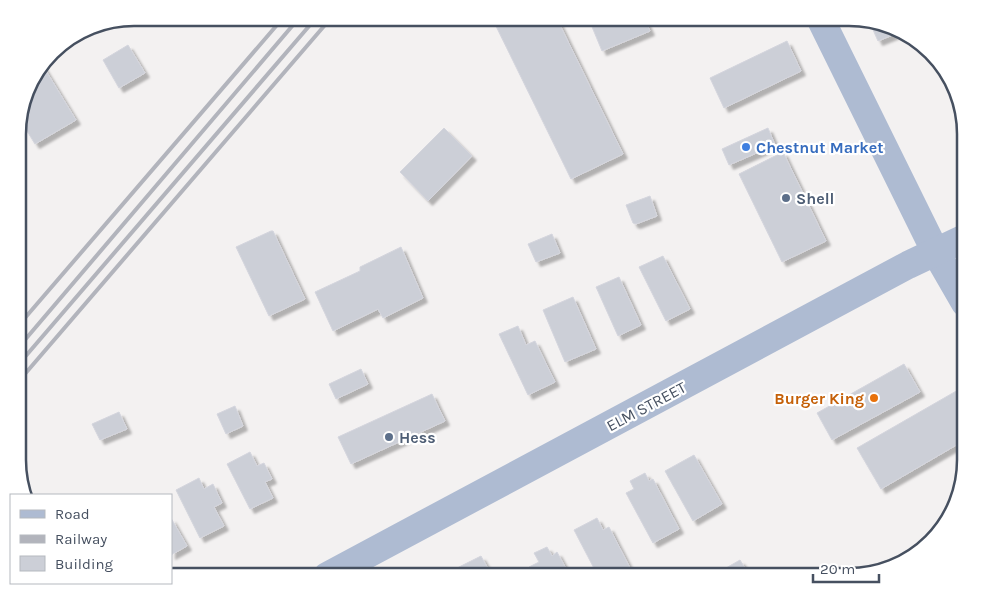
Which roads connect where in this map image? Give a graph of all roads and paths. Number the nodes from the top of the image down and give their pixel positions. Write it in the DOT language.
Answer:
graph roads {
  1 [pos="824,26"];
  2 [pos="957,241"];
  3 [pos="935,251"];
  4 [pos="957,289"];
  5 [pos="342,568"];
  1 -- 3 [label="main road"];
  2 -- 3 [label="main road, ELM STREET"];
  3 -- 4 [label="main road"];
  3 -- 5 [label="main road, ELM STREET"];
}
